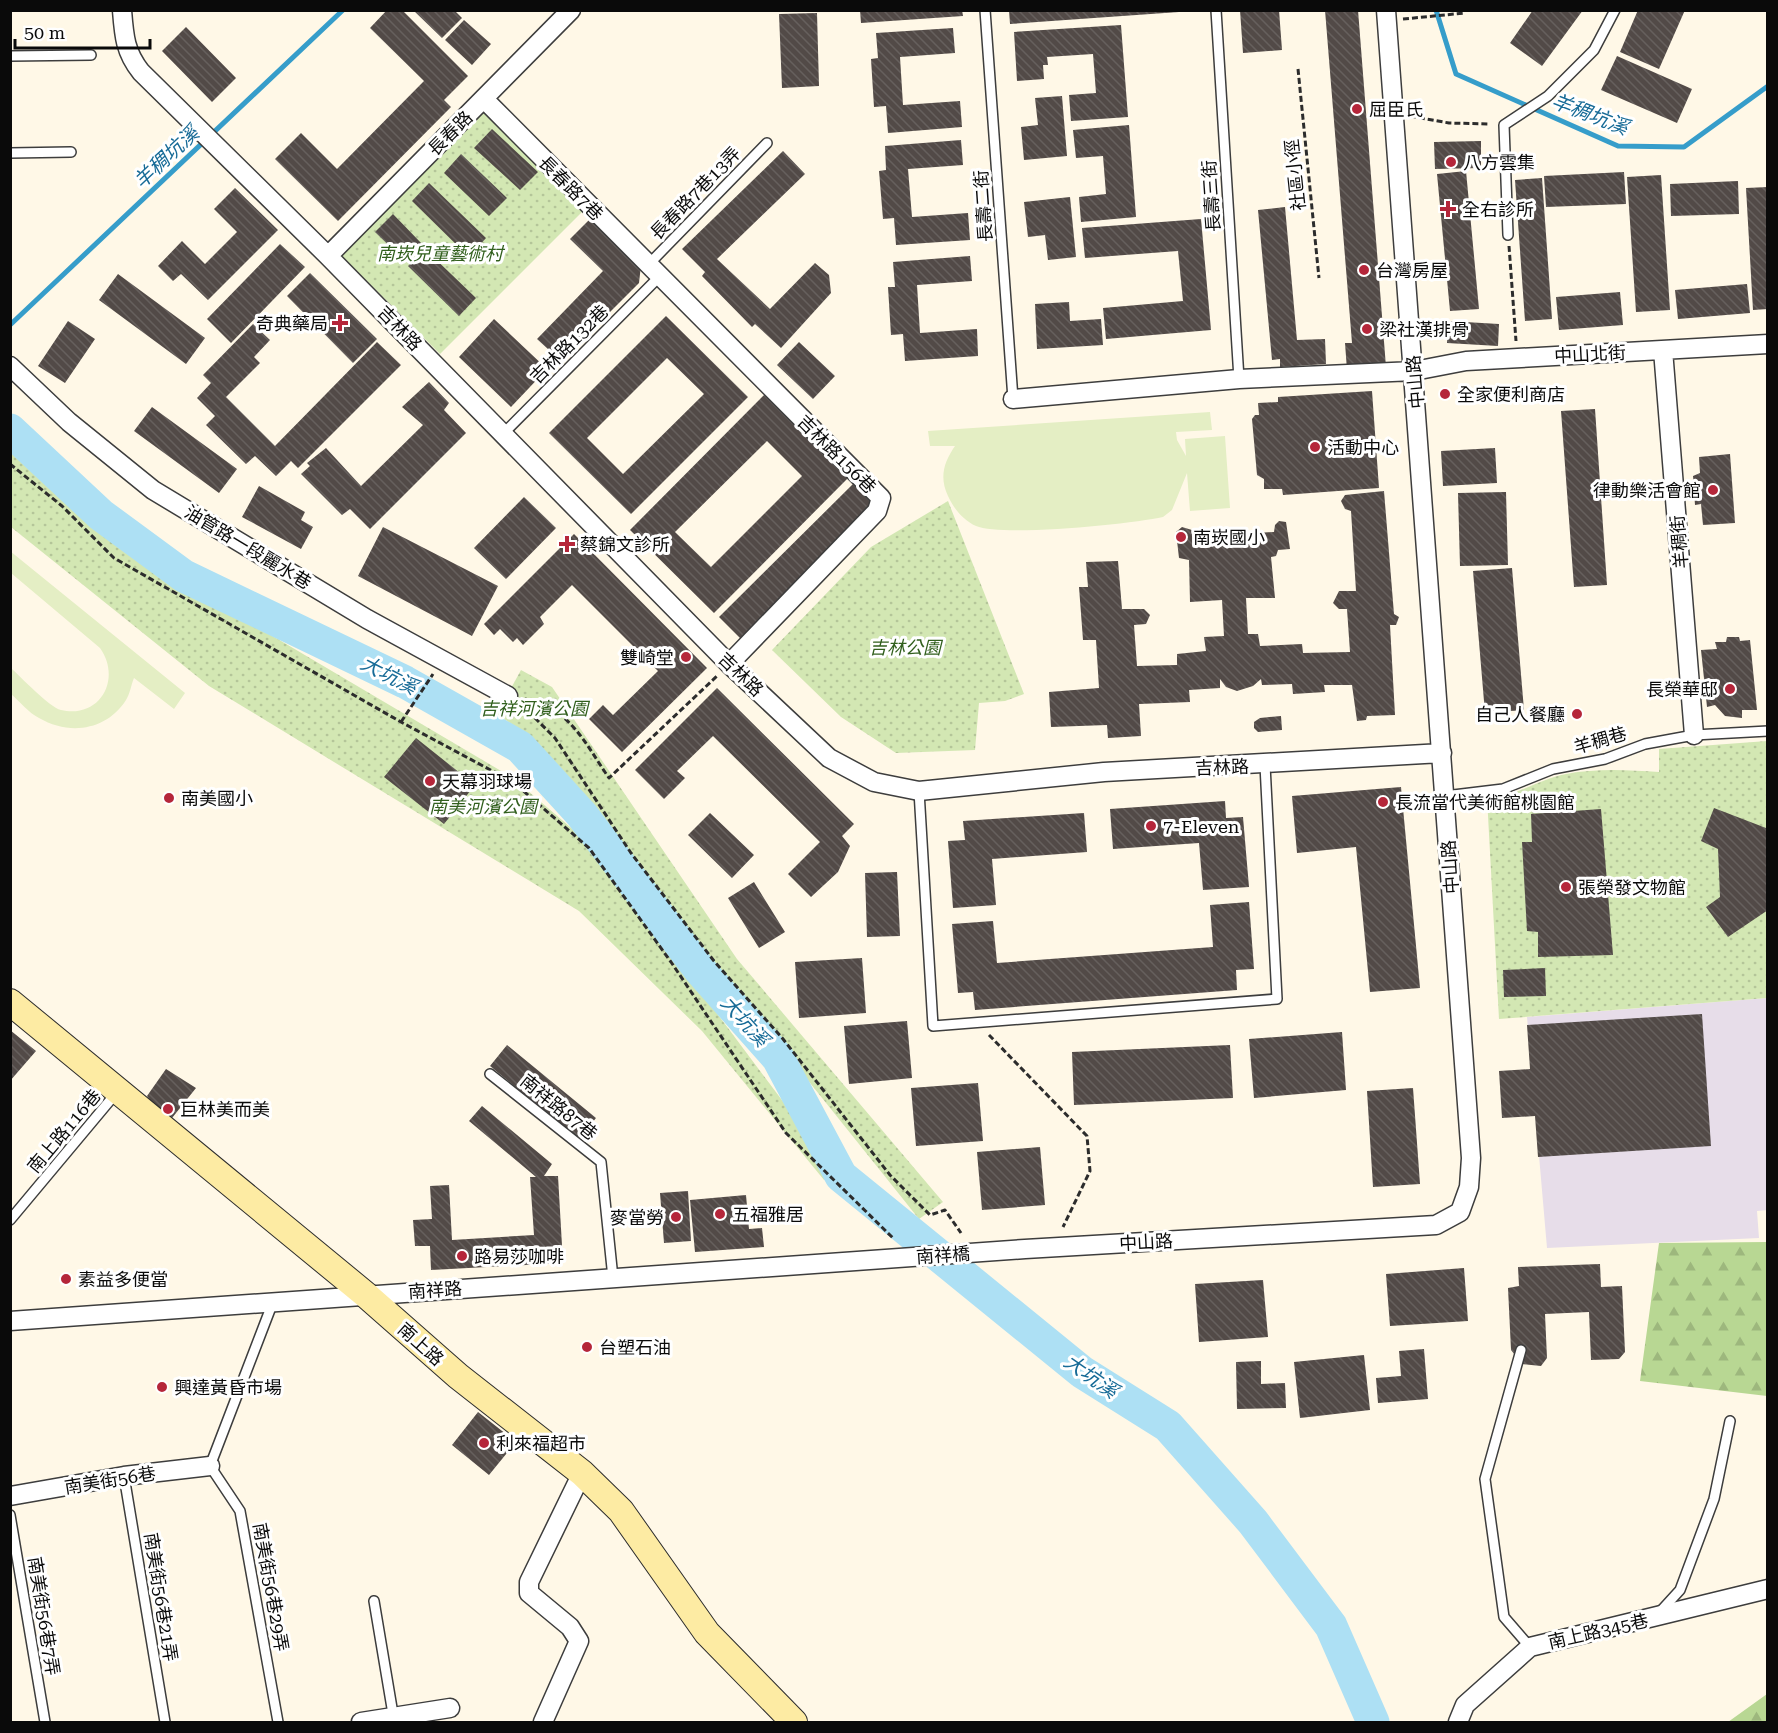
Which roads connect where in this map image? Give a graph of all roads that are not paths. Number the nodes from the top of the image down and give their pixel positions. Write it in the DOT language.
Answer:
graph roads {
  1 [pos="122,10"];
  2 [pos="571,10"];
  3 [pos="985,10"];
  4 [pos="1216,10"];
  5 [pos="1386,10"];
  6 [pos="1615,10"];
  7 [pos="91,55"];
  8 [pos="10,56"];
  9 [pos="484,99"];
  10 [pos="767,143"];
  11 [pos="71,152"];
  12 [pos="10,153"];
  13 [pos="1508,235"];
  14 [pos="328,256"];
  15 [pos="653,271"];
  16 [pos="1767,344"];
  17 [pos="1663,350"];
  18 [pos="10,366"];
  19 [pos="1414,371"];
  20 [pos="1239,379"];
  21 [pos="1013,399"];
  22 [pos="503,434"];
  23 [pos="729,664"];
  24 [pos="508,696"];
  25 [pos="1767,731"];
  26 [pos="1694,735"];
  27 [pos="1442,753"];
  28 [pos="1265,765"];
  29 [pos="919,791"];
  30 [pos="1445,796"];
  31 [pos="10,1002"];
  32 [pos="490,1074"];
  33 [pos="119,1090"];
  34 [pos="10,1220"];
  35 [pos="1025,1249"];
  36 [pos="860,1261"];
  37 [pos="613,1278"];
  38 [pos="366,1295"];
  39 [pos="273,1302"];
  40 [pos="10,1321"];
  41 [pos="1521,1350"];
  42 [pos="1730,1421"];
  43 [pos="210,1466"];
  44 [pos="582,1473"];
  45 [pos="124,1476"];
  46 [pos="10,1496"];
  47 [pos="10,1515"];
  48 [pos="1767,1589"];
  49 [pos="374,1601"];
  50 [pos="1655,1617"];
  51 [pos="1530,1647"];
  52 [pos="450,1708"];
  53 [pos="394,1720"];
  54 [pos="45,1722"];
  55 [pos="165,1722"];
  56 [pos="278,1722"];
  57 [pos="361,1722"];
  58 [pos="543,1722"];
  59 [pos="794,1722"];
  60 [pos="1458,1722"];
  1 -- 14 [label="street, 吉林路"];
  2 -- 9 [label="street, 長春路"];
  3 -- 21 [label="lane, 長壽二街"];
  4 -- 20 [label="lane, 長壽三街"];
  5 -- 19 [label="street, 中山路"];
  6 -- 13 [label="lane"];
  7 -- 8 [label="lane"];
  9 -- 14 [label="street, 長春路"];
  9 -- 15 [label="street, 長春路7巷"];
  10 -- 15 [label="lane, 長春路7巷13弄"];
  11 -- 12 [label="lane"];
  14 -- 22 [label="street, 吉林路"];
  15 -- 22 [label="lane, 吉林路132巷"];
  15 -- 23 [label="street, 吉林路156巷"];
  16 -- 17 [label="street, 中山北街"];
  17 -- 19 [label="street, 中山北街"];
  17 -- 26 [label="street, 羊稠街"];
  18 -- 24 [label="street, 油管路一段麗水巷"];
  19 -- 20 [label="street, 中山北街"];
  19 -- 27 [label="street, 中山路"];
  20 -- 21 [label="street, 中山北街"];
  22 -- 23 [label="street, 吉林路"];
  23 -- 29 [label="street, 吉林路"];
  25 -- 26 [label="lane, 羊稠巷"];
  26 -- 30 [label="lane, 羊稠巷"];
  27 -- 28 [label="street, 吉林路"];
  27 -- 30 [label="street, 中山路"];
  28 -- 29 [label="street, 吉林路"];
  28 -- 29 [label="lane"];
  30 -- 35 [label="street, 中山路"];
  31 -- 33 [label="street, 南上路"];
  32 -- 37 [label="lane, 南祥路87巷"];
  33 -- 34 [label="lane, 南上路116巷"];
  33 -- 38 [label="street, 南上路"];
  35 -- 36 [label="street, 南祥橋"];
  36 -- 37 [label="street, 南祥路"];
  37 -- 38 [label="street, 南祥路"];
  38 -- 39 [label="street, 南祥路"];
  38 -- 44 [label="street, 南上路"];
  39 -- 40 [label="street, 南祥路"];
  39 -- 43 [label="lane"];
  41 -- 51 [label="lane"];
  42 -- 50 [label="lane"];
  43 -- 45 [label="street, 南美街56巷"];
  43 -- 56 [label="lane, 南美街56巷29弄"];
  44 -- 58 [label="street"];
  44 -- 59 [label="street, 南上路"];
  45 -- 46 [label="street, 南美街56巷"];
  45 -- 55 [label="lane, 南美街56巷21弄"];
  47 -- 54 [label="lane, 南美街56巷7弄"];
  48 -- 50 [label="street, 南上路345巷"];
  49 -- 53 [label="lane"];
  50 -- 51 [label="street, 南上路345巷"];
  51 -- 60 [label="street, 南上路345巷"];
  52 -- 53 [label="street"];
  53 -- 57 [label="street"];
}
